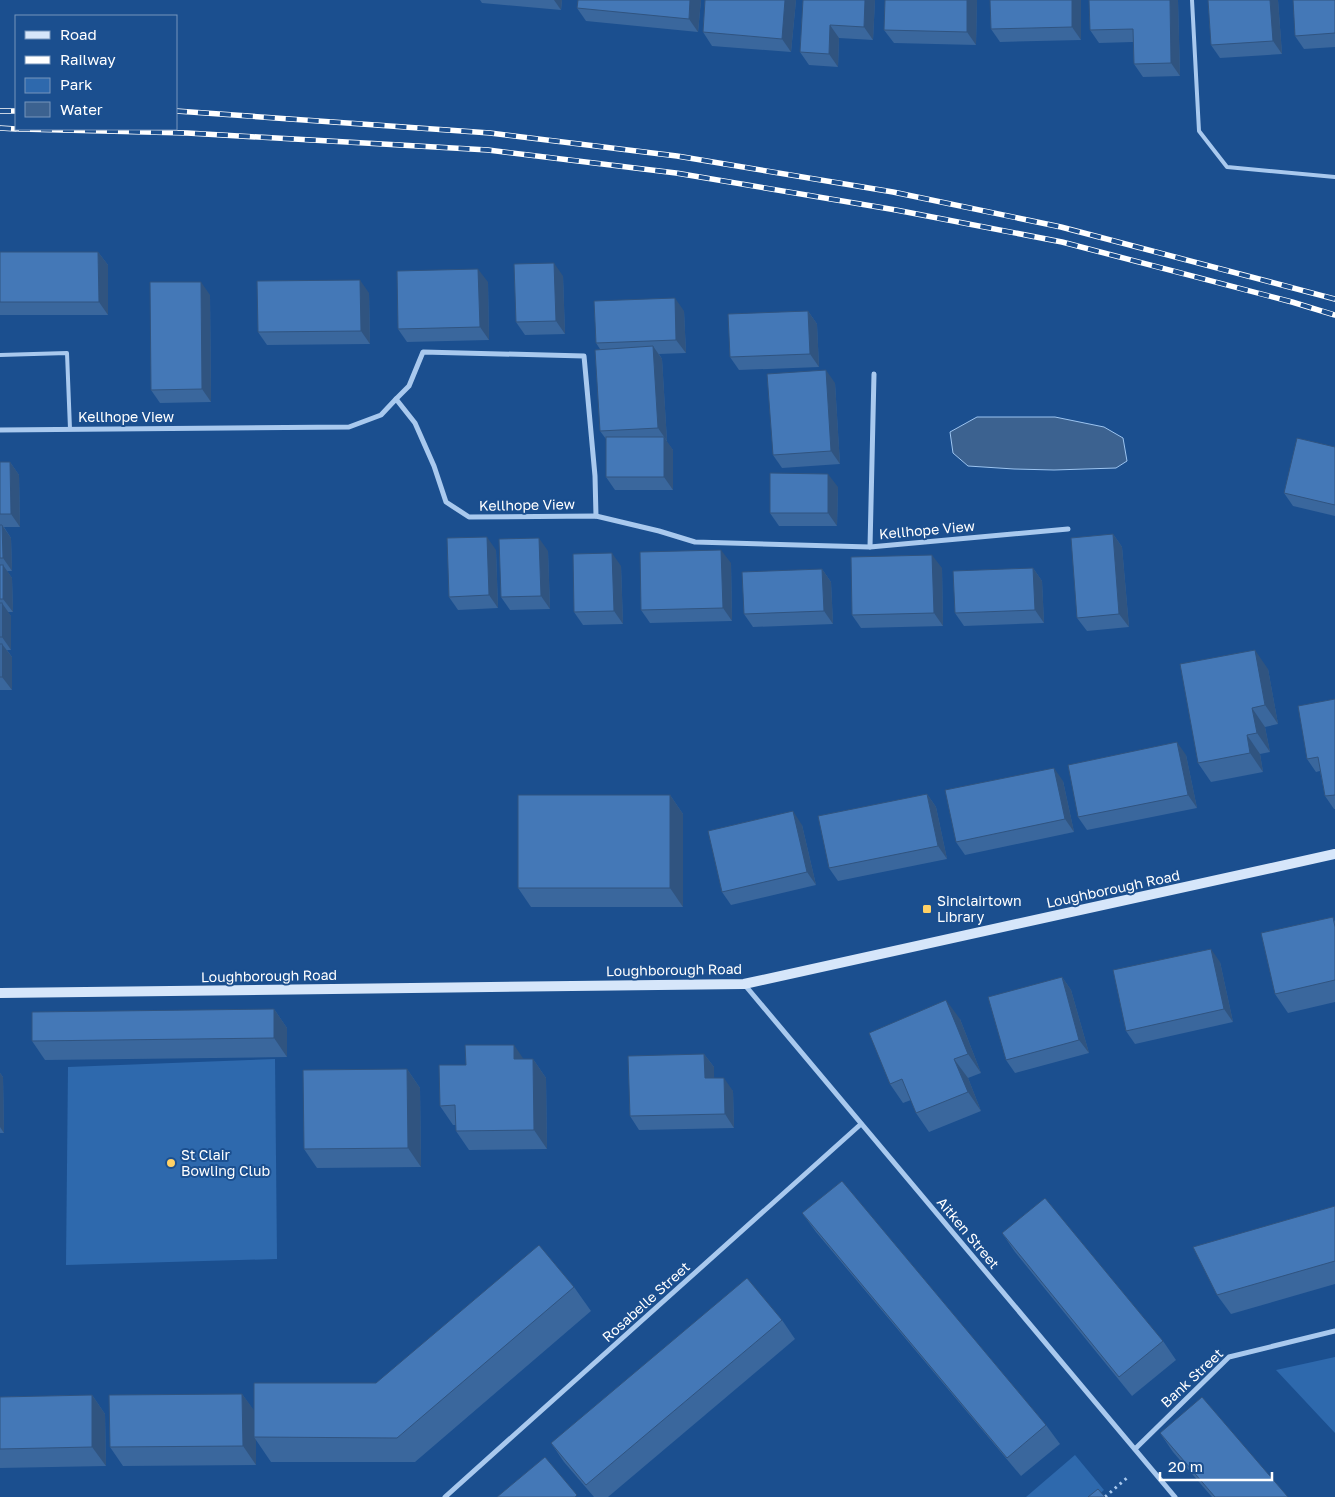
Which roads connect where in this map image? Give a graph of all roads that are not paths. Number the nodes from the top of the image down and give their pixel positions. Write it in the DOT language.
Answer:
graph roads {
  1 [pos="1192,0"];
  2 [pos="1335,177"];
  3 [pos="0,355"];
  4 [pos="874,374"];
  5 [pos="396,399"];
  6 [pos="70,429"];
  7 [pos="0,430"];
  8 [pos="596,516"];
  9 [pos="1068,529"];
  10 [pos="870,547"];
  11 [pos="1335,854"];
  12 [pos="744,984"];
  13 [pos="0,993"];
  14 [pos="861,1124"];
  15 [pos="1335,1330"];
  16 [pos="1135,1449"];
  17 [pos="445,1497"];
  18 [pos="1175,1497"];
  1 -- 2 [label="lane"];
  3 -- 6 [label="lane"];
  4 -- 10 [label="street"];
  5 -- 6 [label="street, Kellhope View"];
  5 -- 8 [label="street, Kellhope View"];
  5 -- 8 [label="street"];
  6 -- 7 [label="street, Kellhope View"];
  8 -- 10 [label="street, Kellhope View"];
  9 -- 10 [label="street, Kellhope View"];
  11 -- 12 [label="street, Loughborough Road"];
  12 -- 13 [label="street, Loughborough Road"];
  12 -- 14 [label="street, Aitken Street"];
  14 -- 16 [label="street, Aitken Street"];
  14 -- 17 [label="street, Rosabelle Street"];
  15 -- 16 [label="street, Bank Street"];
  16 -- 18 [label="street, Aitken Street"];
}
